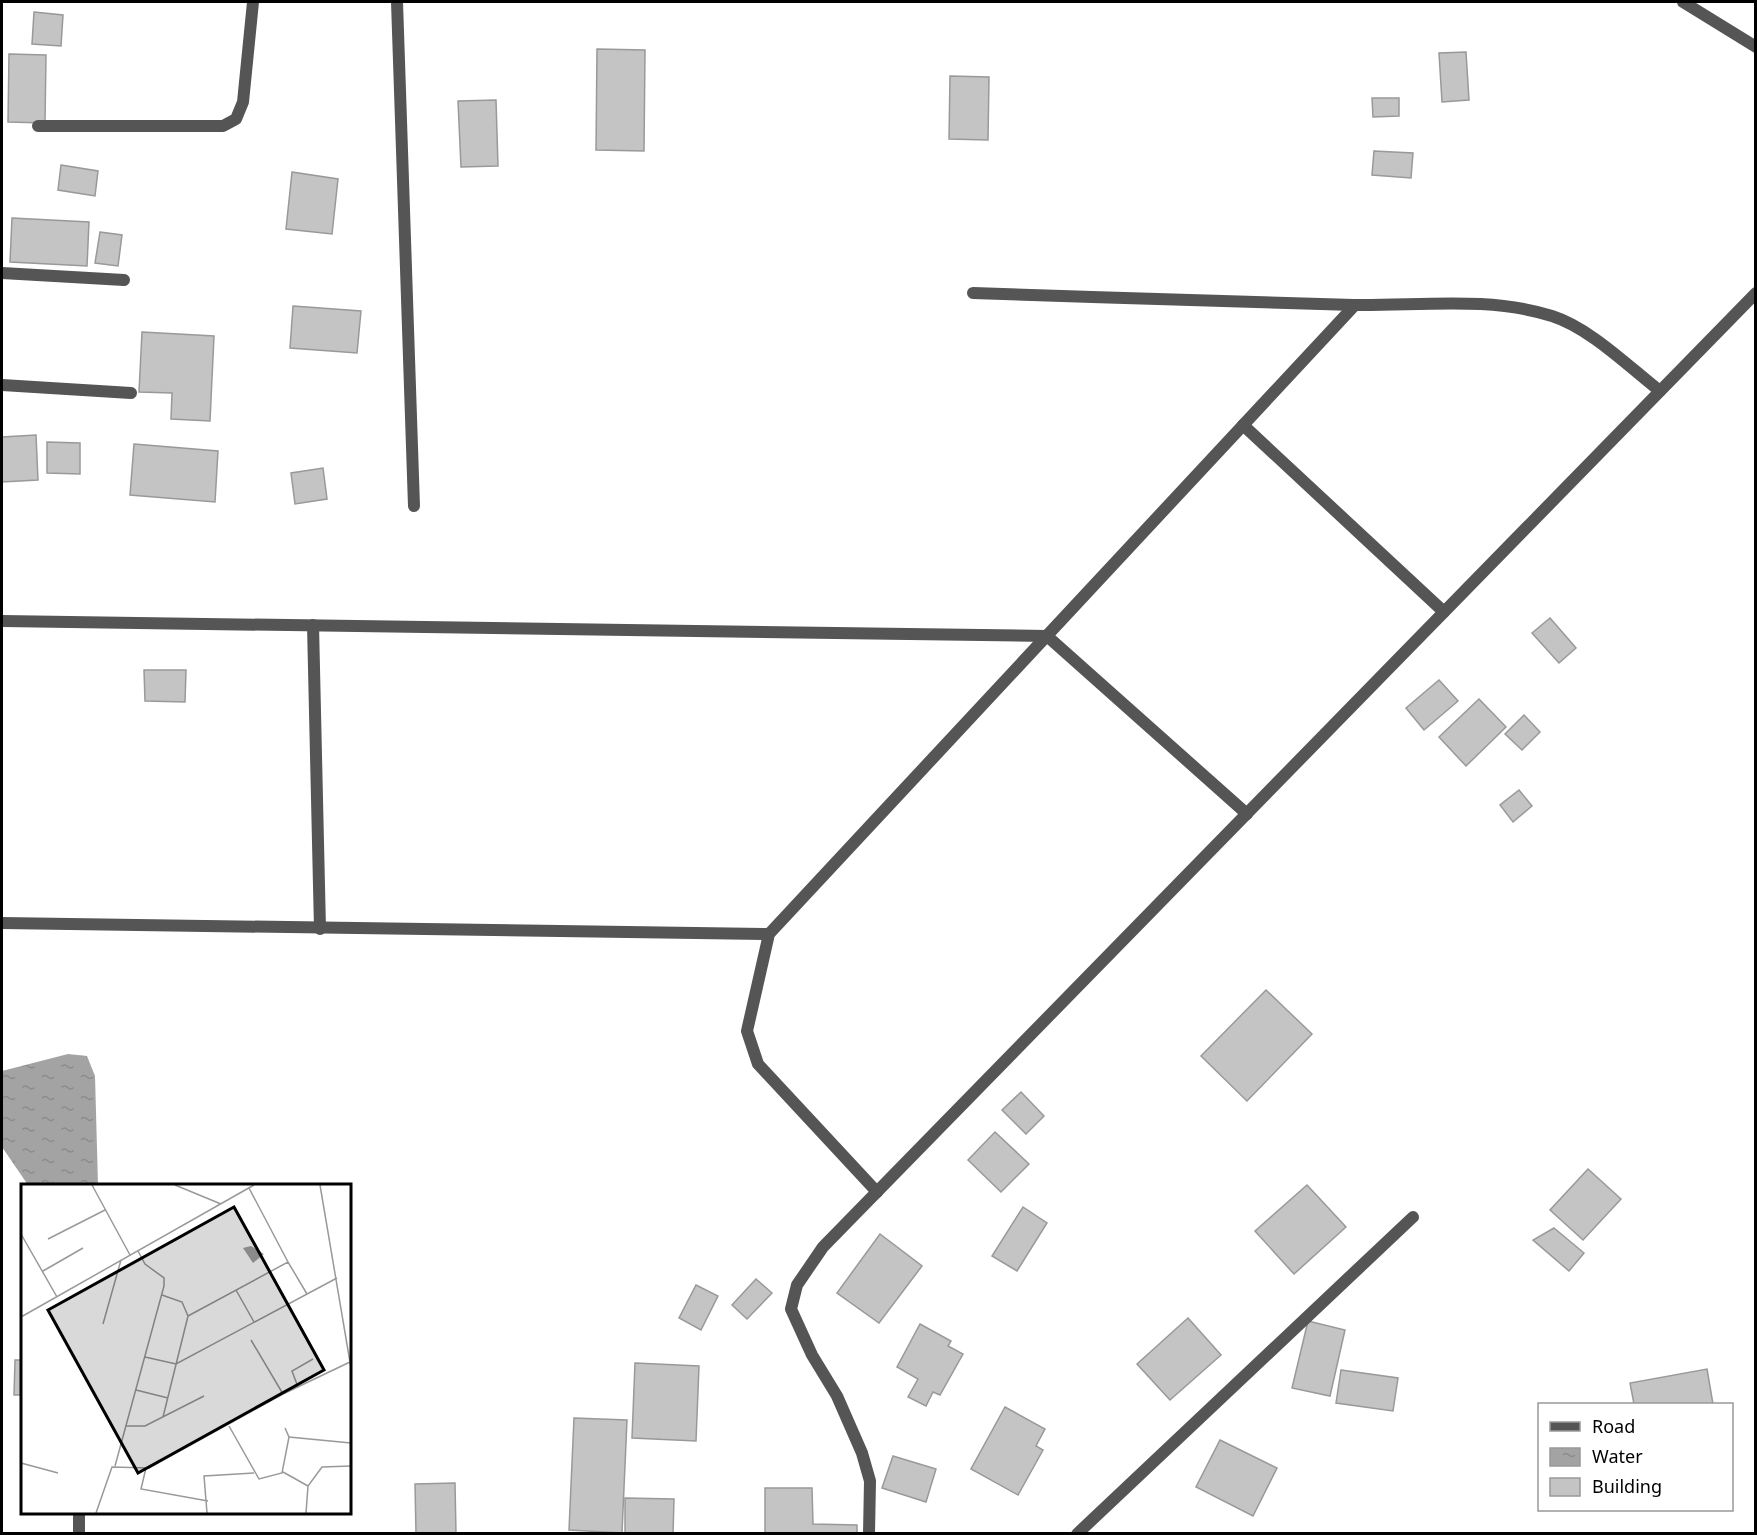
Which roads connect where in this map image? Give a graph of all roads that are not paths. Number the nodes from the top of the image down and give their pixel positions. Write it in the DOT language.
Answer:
graph roads {
  1 [pos="253,2"];
  2 [pos="397,2"];
  3 [pos="1685,2"];
  4 [pos="1755,47"];
  5 [pos="38,126"];
  6 [pos="2,273"];
  7 [pos="124,280"];
  8 [pos="973,293"];
  9 [pos="1755,293"];
  10 [pos="1355,305"];
  11 [pos="2,385"];
  12 [pos="1660,391"];
  13 [pos="131,393"];
  14 [pos="1243,425"];
  15 [pos="414,506"];
  16 [pos="1444,612"];
  17 [pos="2,621"];
  18 [pos="314,625"];
  19 [pos="1047,636"];
  20 [pos="1247,814"];
  21 [pos="2,923"];
  22 [pos="320,929"];
  23 [pos="769,934"];
  24 [pos="877,1192"];
  25 [pos="1413,1217"];
  26 [pos="79,1514"];
  27 [pos="79,1533"];
  28 [pos="869,1533"];
  29 [pos="1077,1533"];
  1 -- 5 [label="street"];
  2 -- 15 [label="street"];
  3 -- 4 [label="street"];
  6 -- 7 [label="street"];
  8 -- 10 [label="street"];
  9 -- 12 [label="street"];
  10 -- 12 [label="street"];
  10 -- 14 [label="street"];
  11 -- 13 [label="street"];
  12 -- 16 [label="street"];
  14 -- 16 [label="street"];
  14 -- 19 [label="street"];
  16 -- 20 [label="street"];
  17 -- 18 [label="street"];
  18 -- 19 [label="street"];
  18 -- 22 [label="street"];
  19 -- 20 [label="street"];
  19 -- 23 [label="street"];
  20 -- 24 [label="street"];
  21 -- 22 [label="street"];
  22 -- 23 [label="street"];
  23 -- 24 [label="street"];
  24 -- 28 [label="street"];
  25 -- 29 [label="street"];
  26 -- 27 [label="street"];
}
